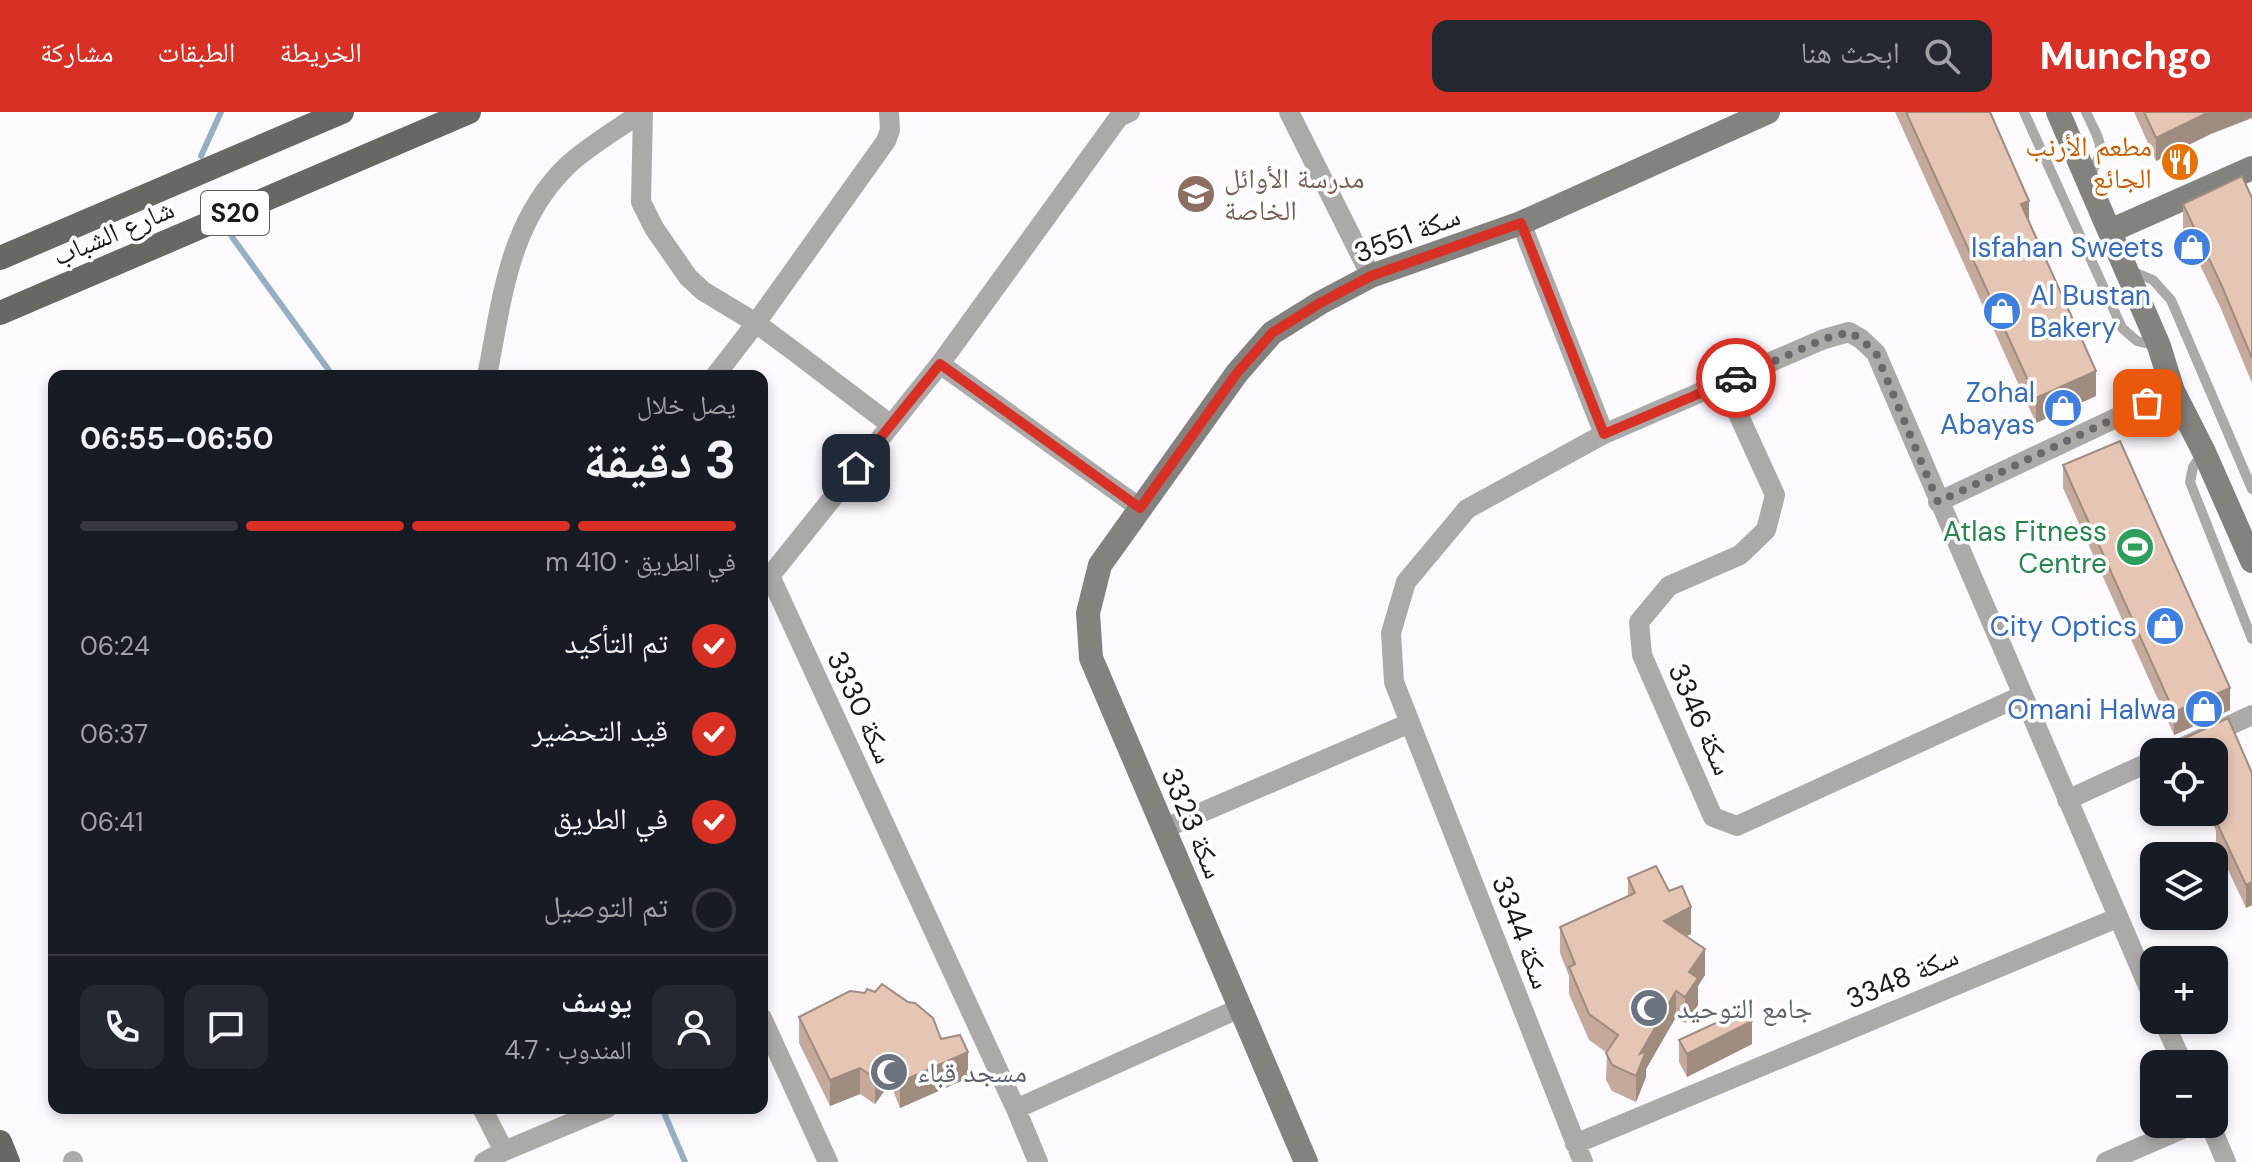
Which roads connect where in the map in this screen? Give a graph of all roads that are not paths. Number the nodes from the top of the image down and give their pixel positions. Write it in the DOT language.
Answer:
graph roads {
  1 [pos="342,112"];
  2 [pos="469,112"];
  3 [pos="643,112"];
  4 [pos="889,112"];
  5 [pos="1130,112"];
  6 [pos="1289,112"];
  7 [pos="1768,112"];
  8 [pos="2024,112"];
  9 [pos="2058,112"];
  10 [pos="2086,112"];
  11 [pos="2252,168"];
  12 [pos="2088,178"];
  13 [pos="1521,223"];
  14 [pos="2110,231"];
  15 [pos="0,258"];
  16 [pos="2127,269"];
  17 [pos="1371,276"];
  18 [pos="0,313"];
  19 [pos="756,323"];
  20 [pos="2159,346"];
  21 [pos="940,364"];
  22 [pos="488,370"];
  23 [pos="720,370"];
  24 [pos="1724,383"];
  25 [pos="2173,391"];
  26 [pos="891,425"];
  27 [pos="1604,434"];
  28 [pos="2204,452"];
  29 [pos="2252,489"];
  30 [pos="1938,502"];
  31 [pos="1140,508"];
  32 [pos="2252,561"];
  33 [pos="2252,639"];
  34 [pos="2023,695"];
  35 [pos="2252,715"];
  36 [pos="1410,723"];
  37 [pos="2202,738"];
  38 [pos="2140,766"];
  39 [pos="2067,800"];
  40 [pos="1163,829"];
  41 [pos="2117,918"];
  42 [pos="2140,969"];
  43 [pos="1240,1008"];
  44 [pos="771,1051"];
  45 [pos="1016,1109"];
  46 [pos="485,1114"];
  47 [pos="593,1114"];
  48 [pos="2162,1138"];
  49 [pos="2216,1138"];
  50 [pos="0,1142"];
  51 [pos="504,1151"];
  52 [pos="1579,1153"];
  53 [pos="8,1162"];
  54 [pos="484,1162"];
  55 [pos="828,1162"];
  56 [pos="1038,1162"];
  57 [pos="1306,1162"];
  58 [pos="2106,1162"];
  59 [pos="2226,1162"];
  1 -- 15 [label="main road, شارع الشباب / S20"];
  2 -- 18 [label="main road, شارع الشباب / S20"];
  3 -- 19 [label="street"];
  3 -- 22 [label="street"];
  4 -- 19 [label="street"];
  5 -- 21 [label="street, سكة 3330"];
  6 -- 17 [label="street"];
  7 -- 13 [label="street, سكة 3551"];
  8 -- 20 [label="lane"];
  9 -- 12 [label="street"];
  10 -- 12 [label="lane"];
  11 -- 14 [label="street"];
  12 -- 14 [label="street"];
  13 -- 17 [label="street, سكة 3551"];
  13 -- 27 [label="street"];
  14 -- 16 [label="street"];
  16 -- 20 [label="street"];
  16 -- 29 [label="lane"];
  17 -- 31 [label="street, سكة 3551"];
  19 -- 23 [label="street"];
  19 -- 26 [label="street"];
  20 -- 25 [label="street"];
  21 -- 26 [label="street, سكة 3330"];
  21 -- 31 [label="street"];
  24 -- 27 [label="street, سكة 3344"];
  24 -- 30 [label="street, سكة 3344"];
  24 -- 34 [label="street, سكة 3346"];
  25 -- 28 [label="street"];
  25 -- 30 [label="street"];
  26 -- 45 [label="street, سكة 3330"];
  27 -- 36 [label="street, سكة 3344"];
  28 -- 32 [label="street"];
  28 -- 33 [label="lane"];
  30 -- 34 [label="street"];
  31 -- 40 [label="street, سكة 3323"];
  34 -- 39 [label="street"];
  35 -- 37 [label="street"];
  36 -- 40 [label="street"];
  36 -- 52 [label="street, سكة 3344"];
  38 -- 39 [label="street"];
  39 -- 41 [label="street"];
  40 -- 43 [label="street, سكة 3323"];
  41 -- 42 [label="street"];
  41 -- 52 [label="street, سكة 3348"];
  43 -- 45 [label="street"];
  43 -- 57 [label="street, سكة 3323"];
  44 -- 55 [label="street"];
  45 -- 56 [label="street, سكة 3330"];
  46 -- 51 [label="street"];
  47 -- 51 [label="street"];
  48 -- 58 [label="street"];
  49 -- 59 [label="street"];
  50 -- 53 [label="main road"];
  51 -- 54 [label="street"];
}
